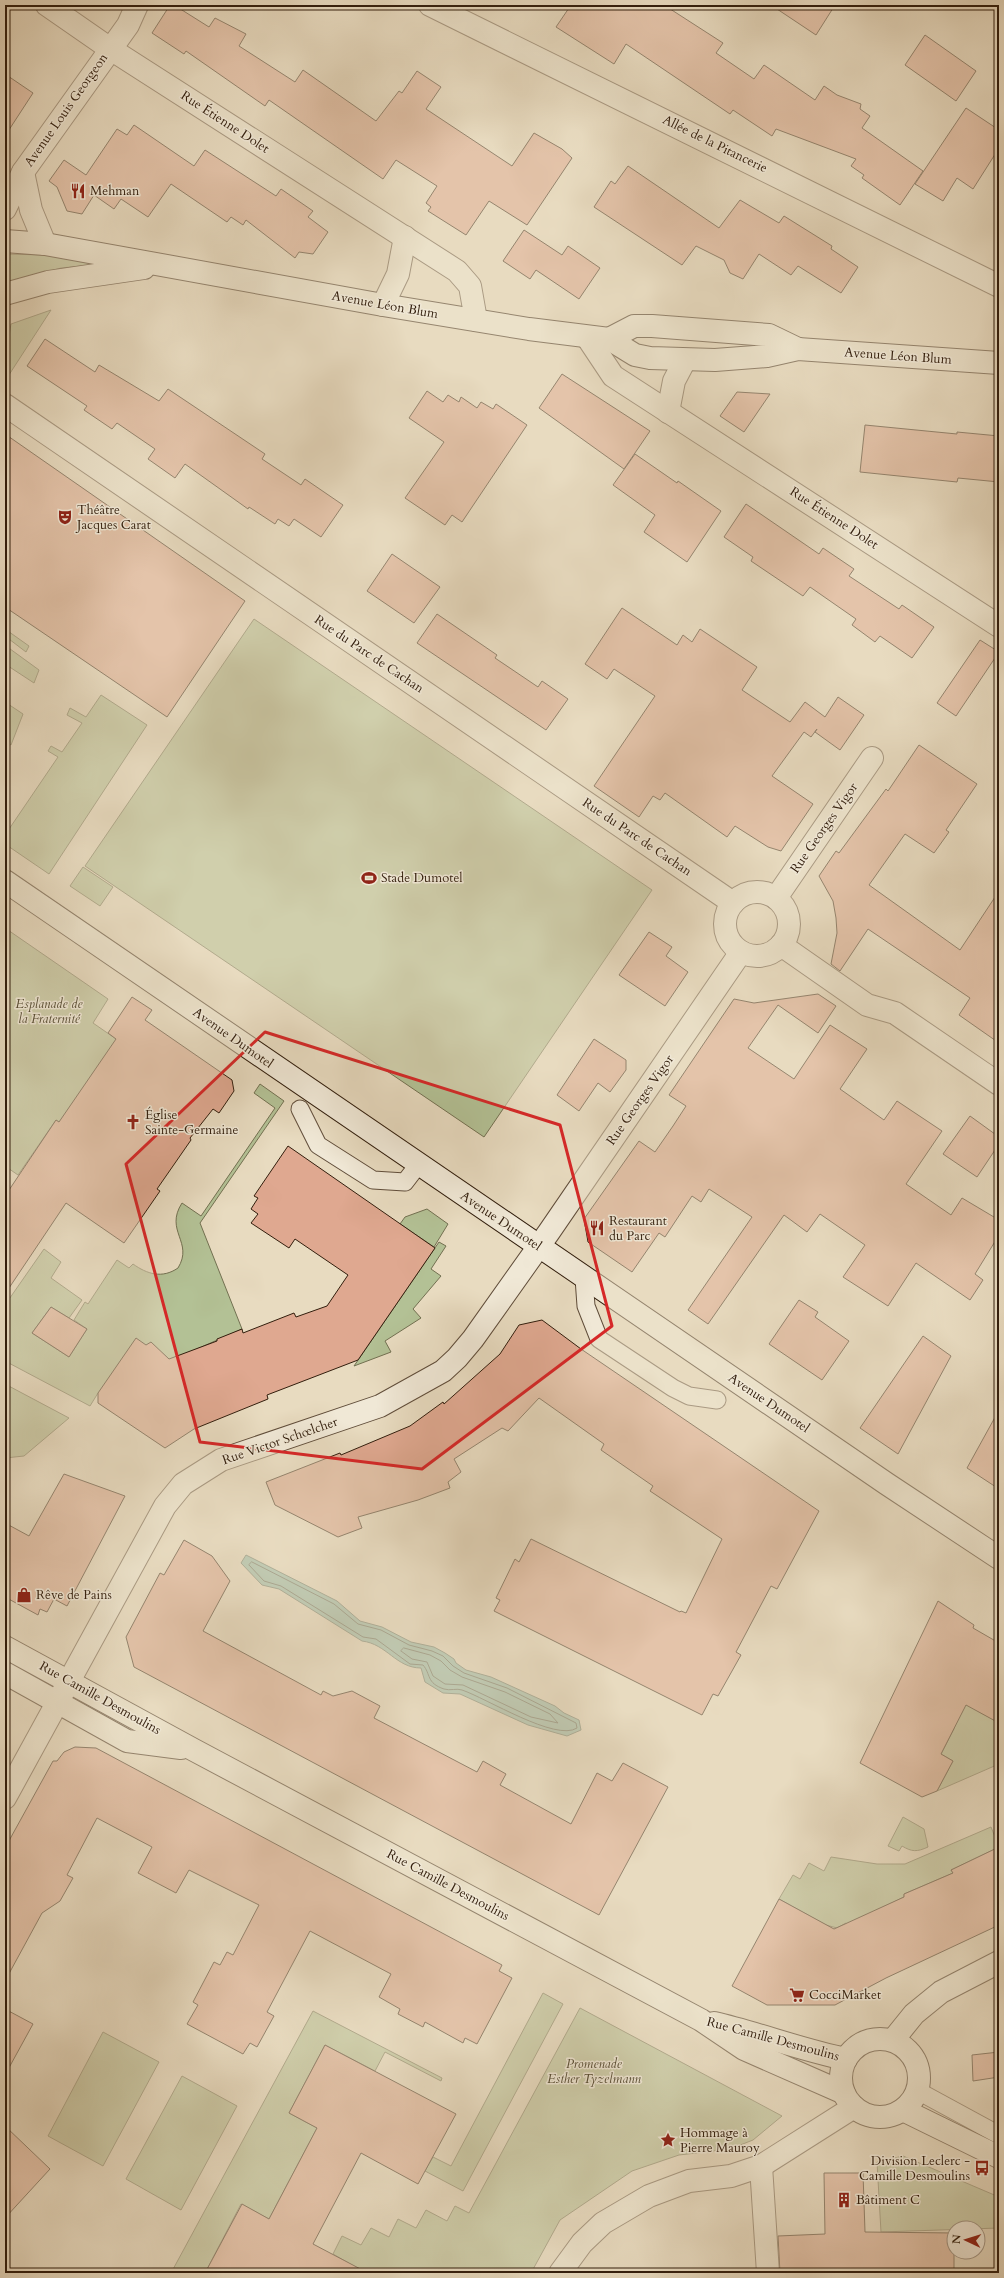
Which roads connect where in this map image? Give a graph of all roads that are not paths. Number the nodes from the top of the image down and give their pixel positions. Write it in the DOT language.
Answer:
graph roads {
  1 [pos="47,5"];
  2 [pos="137,5"];
  3 [pos="430,5"];
  4 [pos="109,48"];
  5 [pos="14,178"];
  6 [pos="5,209"];
  7 [pos="405,237"];
  8 [pos="5,241"];
  9 [pos="46,244"];
  10 [pos="163,265"];
  11 [pos="999,286"];
  12 [pos="5,294"];
  13 [pos="383,305"];
  14 [pos="476,320"];
  15 [pos="587,337"];
  16 [pos="609,339"];
  17 [pos="798,349"];
  18 [pos="685,360"];
  19 [pos="999,363"];
  20 [pos="5,405"];
  21 [pos="668,412"];
  22 [pos="999,626"];
  23 [pos="872,758"];
  24 [pos="5,881"];
  25 [pos="776,898"];
  26 [pos="733,903"];
  27 [pos="781,946"];
  28 [pos="741,952"];
  29 [pos="999,1084"];
  30 [pos="300,1109"];
  31 [pos="418,1164"];
  32 [pos="538,1247"];
  33 [pos="584,1278"];
  34 [pos="717,1400"];
  35 [pos="999,1558"];
  36 [pos="5,1647"];
  37 [pos="5,1673"];
  38 [pos="69,1680"];
  39 [pos="57,1702"];
  40 [pos="194,1750"];
  41 [pos="5,1798"];
  42 [pos="999,1962"];
  43 [pos="701,2020"];
  44 [pos="893,2040"];
  45 [pos="846,2059"];
  46 [pos="918,2091"];
  47 [pos="849,2100"];
  48 [pos="903,2110"];
  49 [pos="999,2135"];
  50 [pos="999,2157"];
  51 [pos="761,2166"];
  52 [pos="560,2273"];
  53 [pos="768,2273"];
  1 -- 4 [label="street, Rue Étienne Dolet"];
  2 -- 4 [label="street, Avenue Louis Georgeon"];
  3 -- 11 [label="street, Allée de la Pitancerie"];
  4 -- 5 [label="street, Avenue Louis Georgeon"];
  4 -- 7 [label="street, Rue Étienne Dolet"];
  5 -- 6 [label="street, Avenue Louis Georgeon"];
  5 -- 9 [label="street, Avenue Louis Georgeon"];
  7 -- 13 [label="street"];
  7 -- 14 [label="street, Rue Étienne Dolet"];
  8 -- 9 [label="street, Avenue Léon Blum"];
  9 -- 10 [label="street, Avenue Léon Blum"];
  10 -- 12 [label="street, Avenue Léon Blum"];
  10 -- 13 [label="street, Avenue Léon Blum"];
  13 -- 14 [label="street, Avenue Léon Blum"];
  14 -- 15 [label="street, Avenue Léon Blum"];
  15 -- 16 [label="street, Avenue Léon Blum"];
  15 -- 21 [label="street, Rue Étienne Dolet"];
  16 -- 17 [label="street, Avenue Léon Blum"];
  16 -- 18 [label="street, Avenue Léon Blum"];
  17 -- 18 [label="street, Avenue Léon Blum"];
  17 -- 19 [label="street, Avenue Léon Blum"];
  18 -- 21 [label="street"];
  20 -- 26 [label="street, Rue du Parc de Cachan"];
  21 -- 22 [label="street, Rue Étienne Dolet"];
  23 -- 25 [label="street, Rue Georges Vigor"];
  24 -- 31 [label="street, Avenue Dumotel"];
  25 -- 26 [label="street"];
  25 -- 27 [label="street"];
  26 -- 28 [label="street"];
  27 -- 28 [label="street"];
  27 -- 29 [label="street"];
  28 -- 32 [label="street, Rue Georges Vigor"];
  30 -- 31 [label="lane"];
  31 -- 32 [label="street, Avenue Dumotel"];
  32 -- 33 [label="street, Avenue Dumotel"];
  32 -- 38 [label="street, Rue Victor Schœlcher"];
  33 -- 34 [label="lane"];
  33 -- 35 [label="street, Avenue Dumotel"];
  36 -- 38 [label="street, Rue Camille Desmoulins"];
  37 -- 39 [label="street, Rue Camille Desmoulins"];
  38 -- 39 [label="street, Rue Victor Schœlcher"];
  38 -- 40 [label="street, Rue Camille Desmoulins"];
  39 -- 40 [label="street, Rue Camille Desmoulins"];
  39 -- 41 [label="street, Rue Victor Schœlcher"];
  40 -- 43 [label="street, Rue Camille Desmoulins"];
  42 -- 44 [label="street"];
  43 -- 45 [label="street, Rue Camille Desmoulins"];
  43 -- 47 [label="street, Rue Camille Desmoulins"];
  44 -- 45 [label="street"];
  44 -- 46 [label="street"];
  45 -- 47 [label="street"];
  46 -- 48 [label="street"];
  46 -- 49 [label="lane"];
  47 -- 48 [label="street"];
  47 -- 51 [label="street"];
  48 -- 50 [label="street"];
  51 -- 52 [label="street"];
  51 -- 53 [label="street"];
}
